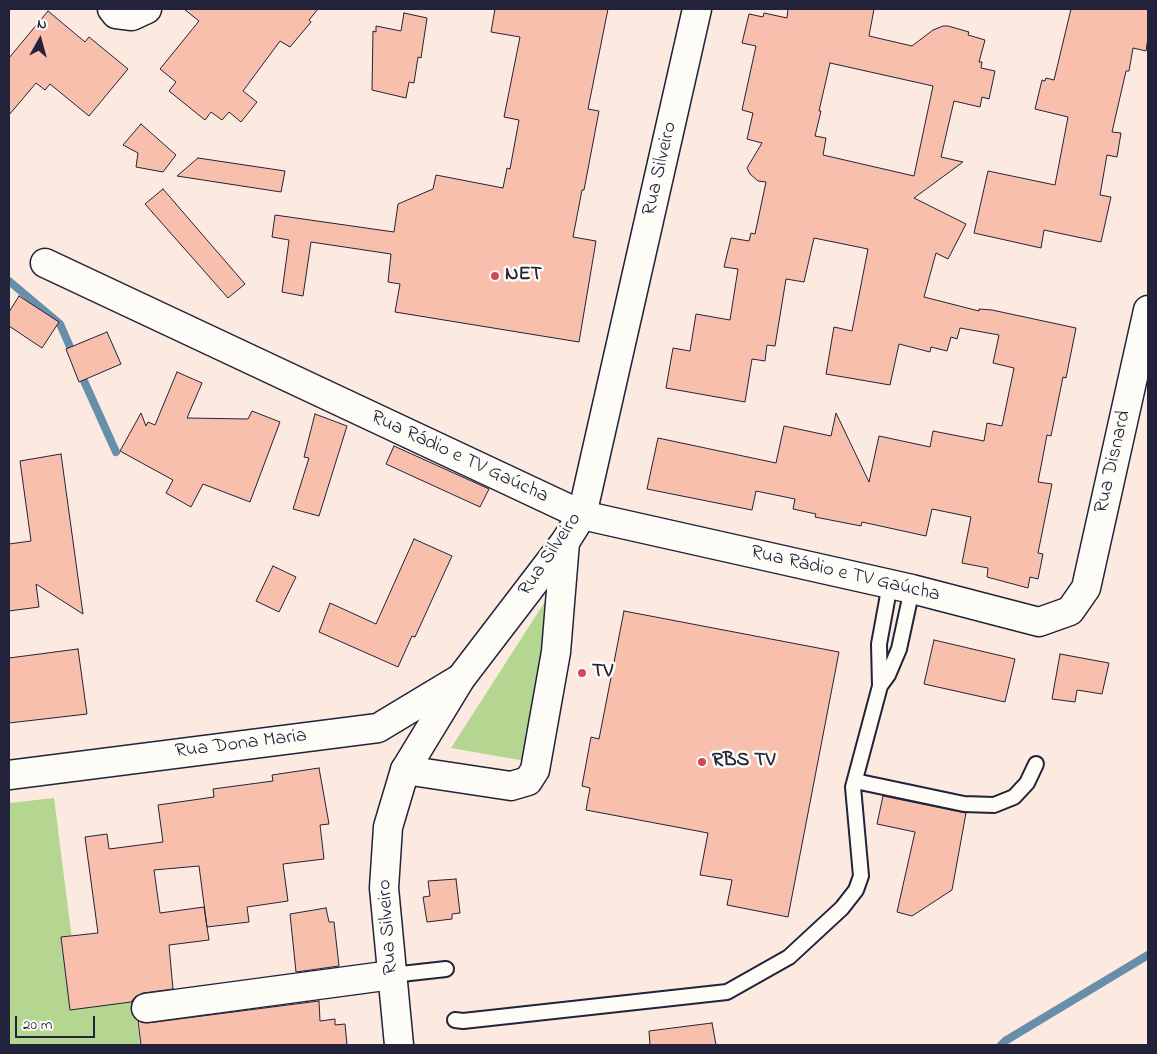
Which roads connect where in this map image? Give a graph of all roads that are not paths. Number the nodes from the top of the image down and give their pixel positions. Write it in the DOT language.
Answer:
graph roads {
  1 [pos="697,9"];
  2 [pos="46,263"];
  3 [pos="1148,310"];
  4 [pos="582,515"];
  5 [pos="565,542"];
  6 [pos="901,587"];
  7 [pos="1070,611"];
  8 [pos="879,642"];
  9 [pos="900,646"];
  10 [pos="462,678"];
  11 [pos="880,686"];
  12 [pos="1036,764"];
  13 [pos="406,770"];
  14 [pos="9,775"];
  15 [pos="855,781"];
  16 [pos="446,969"];
  17 [pos="392,975"];
  18 [pos="146,1008"];
  19 [pos="455,1020"];
  20 [pos="399,1045"];
  1 -- 4 [label="street, Rua Silveiro"];
  2 -- 4 [label="street, Rua Rádio e TV Gaúcha"];
  3 -- 7 [label="street, Rua Disnard"];
  4 -- 5 [label="street, Rua Silveiro"];
  4 -- 6 [label="street, Rua Rádio e TV Gaúcha"];
  5 -- 10 [label="street, Rua Silveiro"];
  5 -- 13 [label="street"];
  6 -- 7 [label="street, Rua Rádio e TV Gaúcha"];
  6 -- 8 [label="lane"];
  6 -- 9 [label="lane"];
  8 -- 9 [label="lane"];
  8 -- 11 [label="lane"];
  9 -- 11 [label="lane"];
  10 -- 13 [label="street, Rua Silveiro"];
  10 -- 14 [label="street, Rua Dona Maria"];
  11 -- 15 [label="lane"];
  12 -- 15 [label="lane"];
  13 -- 17 [label="street, Rua Silveiro"];
  15 -- 19 [label="lane"];
  16 -- 17 [label="lane"];
  17 -- 18 [label="street"];
  17 -- 20 [label="street, Rua Silveiro"];
}
